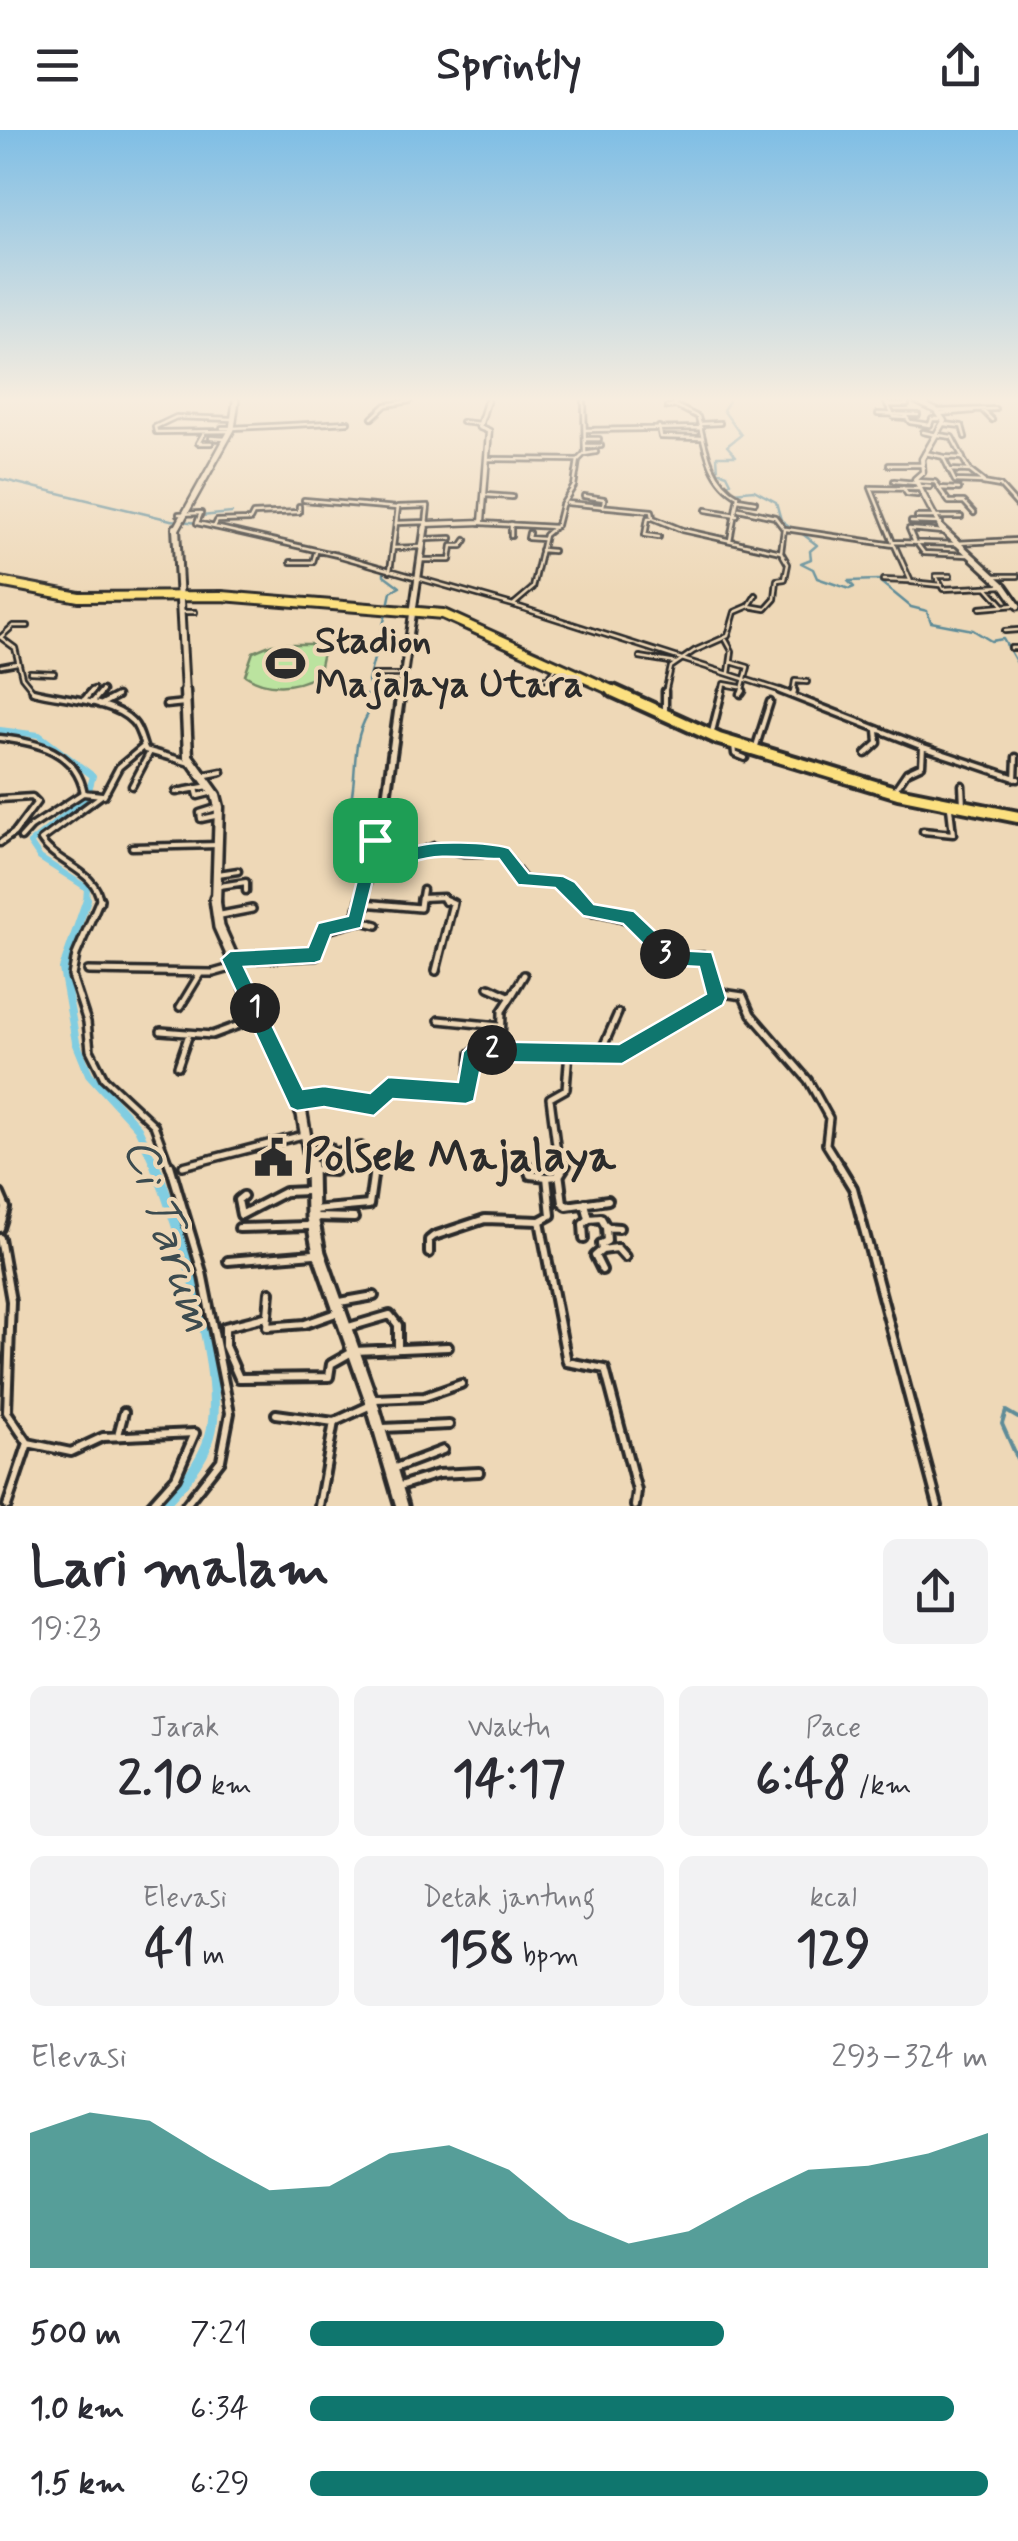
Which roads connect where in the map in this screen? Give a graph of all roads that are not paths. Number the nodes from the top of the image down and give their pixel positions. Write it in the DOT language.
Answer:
graph roads {
  1 [pos="208,465"];
  2 [pos="488,465"];
  3 [pos="577,465"];
  4 [pos="713,465"];
  5 [pos="921,465"];
  6 [pos="948,465"];
  7 [pos="967,465"];
  8 [pos="950,470"];
  9 [pos="970,471"];
  10 [pos="894,481"];
  11 [pos="983,483"];
  12 [pos="917,487"];
  13 [pos="930,487"];
  14 [pos="940,488"];
  15 [pos="959,489"];
  16 [pos="486,495"];
  17 [pos="584,496"];
  18 [pos="512,497"];
  19 [pos="738,499"];
  20 [pos="304,500"];
  21 [pos="755,502"];
  22 [pos="564,503"];
  23 [pos="298,506"];
  24 [pos="1018,506"];
  25 [pos="398,508"];
  26 [pos="602,508"];
  27 [pos="706,510"];
  28 [pos="738,512"];
  29 [pos="974,512"];
  30 [pos="179,514"];
  31 [pos="652,518"];
  32 [pos="917,518"];
  33 [pos="961,518"];
  34 [pos="491,520"];
  35 [pos="482,522"];
  36 [pos="911,522"];
  37 [pos="939,522"];
  38 [pos="395,523"];
  39 [pos="426,523"];
  40 [pos="512,524"];
  41 [pos="214,526"];
  42 [pos="556,527"];
  43 [pos="784,529"];
  44 [pos="943,532"];
  45 [pos="529,533"];
  46 [pos="511,536"];
  47 [pos="451,538"];
  48 [pos="659,538"];
  49 [pos="544,539"];
  50 [pos="466,540"];
  51 [pos="730,540"];
  52 [pos="1018,540"];
  53 [pos="916,542"];
  54 [pos="412,543"];
  55 [pos="422,543"];
  56 [pos="894,543"];
  57 [pos="957,543"];
  58 [pos="340,548"];
  59 [pos="393,548"];
  60 [pos="540,550"];
  61 [pos="553,551"];
  62 [pos="781,552"];
  63 [pos="316,553"];
  64 [pos="966,555"];
  65 [pos="338,556"];
  66 [pos="420,560"];
  67 [pos="291,562"];
  68 [pos="390,571"];
  69 [pos="950,576"];
  70 [pos="994,576"];
  71 [pos="1018,576"];
  72 [pos="418,579"];
  73 [pos="883,580"];
  74 [pos="910,581"];
  75 [pos="0,582"];
  76 [pos="940,585"];
  77 [pos="987,587"];
  78 [pos="1004,587"];
  79 [pos="1018,591"];
  80 [pos="756,595"];
  81 [pos="178,596"];
  82 [pos="1017,602"];
  83 [pos="513,605"];
  84 [pos="1003,605"];
  85 [pos="749,606"];
  86 [pos="980,608"];
  87 [pos="414,610"];
  88 [pos="180,612"];
  89 [pos="195,612"];
  90 [pos="28,626"];
  91 [pos="1005,630"];
  92 [pos="1018,630"];
  93 [pos="1,638"];
  94 [pos="724,638"];
  95 [pos="1010,648"];
  96 [pos="1018,648"];
  97 [pos="640,657"];
  98 [pos="683,658"];
  99 [pos="731,662"];
  100 [pos="17,663"];
  101 [pos="676,663"];
  102 [pos="1,666"];
  103 [pos="558,666"];
  104 [pos="54,673"];
  105 [pos="729,673"];
  106 [pos="415,674"];
  107 [pos="21,675"];
  108 [pos="373,675"];
  109 [pos="404,676"];
  110 [pos="540,678"];
  111 [pos="744,678"];
  112 [pos="382,680"];
  113 [pos="807,682"];
  114 [pos="740,687"];
  115 [pos="94,689"];
  116 [pos="102,691"];
  117 [pos="742,694"];
  118 [pos="793,694"];
  119 [pos="117,696"];
  120 [pos="84,700"];
  121 [pos="92,702"];
  122 [pos="770,702"];
  123 [pos="185,703"];
  124 [pos="409,704"];
  125 [pos="397,705"];
  126 [pos="100,706"];
  127 [pos="166,706"];
  128 [pos="665,716"];
  129 [pos="877,730"];
  130 [pos="710,736"];
  131 [pos="0,738"];
  132 [pos="734,744"];
  133 [pos="143,747"];
  134 [pos="923,748"];
  135 [pos="755,751"];
  136 [pos="150,752"];
  137 [pos="866,754"];
  138 [pos="1016,757"];
  139 [pos="746,758"];
  140 [pos="190,763"];
  141 [pos="842,766"];
  142 [pos="222,772"];
  143 [pos="834,776"];
  144 [pos="1017,779"];
  145 [pos="208,784"];
  146 [pos="962,784"];
  147 [pos="132,786"];
  148 [pos="176,792"];
  149 [pos="895,792"];
  150 [pos="85,793"];
  151 [pos="103,795"];
  152 [pos="0,799"];
  153 [pos="950,804"];
  154 [pos="964,806"];
  155 [pos="1018,817"];
  156 [pos="924,831"];
  157 [pos="21,838"];
  158 [pos="375,842"];
  159 [pos="0,843"];
  160 [pos="219,845"];
  161 [pos="132,847"];
  162 [pos="238,871"];
  163 [pos="216,874"];
  164 [pos="215,887"];
  165 [pos="423,890"];
  166 [pos="246,891"];
  167 [pos="421,898"];
  168 [pos="362,903"];
  169 [pos="252,909"];
  170 [pos="216,916"];
  171 [pos="357,920"];
  172 [pos="377,925"];
  173 [pos="232,963"];
  174 [pos="88,971"];
  175 [pos="436,971"];
  176 [pos="200,974"];
  177 [pos="524,975"];
  178 [pos="489,987"];
  179 [pos="718,994"];
  180 [pos="511,998"];
  181 [pos="180,1008"];
  182 [pos="618,1013"];
  183 [pos="260,1017"];
  184 [pos="439,1020"];
  185 [pos="500,1026"];
  186 [pos="161,1031"];
  187 [pos="190,1034"];
  188 [pos="501,1050"];
  189 [pos="569,1051"];
  190 [pos="599,1054"];
  191 [pos="178,1066"];
  192 [pos="297,1101"];
  193 [pos="308,1134"];
  194 [pos="330,1146"];
  195 [pos="361,1146"];
  196 [pos="567,1162"];
  197 [pos="527,1164"];
  198 [pos="310,1165"];
  199 [pos="184,1166"];
  200 [pos="374,1169"];
  201 [pos="334,1171"];
  202 [pos="546,1176"];
  203 [pos="559,1176"];
  204 [pos="312,1191"];
  205 [pos="0,1194"];
  206 [pos="243,1196"];
  207 [pos="608,1200"];
  208 [pos="586,1204"];
  209 [pos="312,1217"];
  210 [pos="354,1218"];
  211 [pos="588,1218"];
  212 [pos="540,1221"];
  213 [pos="606,1227"];
  214 [pos="0,1228"];
  215 [pos="240,1228"];
  216 [pos="618,1228"];
  217 [pos="0,1238"];
  218 [pos="584,1239"];
  219 [pos="602,1250"];
  220 [pos="319,1252"];
  221 [pos="429,1253"];
  222 [pos="625,1257"];
  223 [pos="228,1261"];
  224 [pos="602,1270"];
  225 [pos="270,1292"];
  226 [pos="374,1296"];
  227 [pos="337,1308"];
  228 [pos="265,1318"];
  229 [pos="346,1328"];
  230 [pos="448,1347"];
  231 [pos="398,1349"];
  232 [pos="354,1351"];
  233 [pos="461,1384"];
  234 [pos="371,1403"];
  235 [pos="124,1412"];
  236 [pos="276,1414"];
  237 [pos="334,1422"];
  238 [pos="448,1424"];
  239 [pos="379,1429"];
  240 [pos="118,1435"];
  241 [pos="28,1443"];
  242 [pos="444,1450"];
  243 [pos="391,1470"];
  244 [pos="480,1472"];
  245 [pos="396,1488"];
  246 [pos="7,1506"];
  247 [pos="150,1506"];
  248 [pos="185,1506"];
  249 [pos="319,1506"];
  250 [pos="402,1506"];
  251 [pos="635,1506"];
  252 [pos="938,1506"];
  1 -- 30 [label="main road"];
  2 -- 16 [label="street"];
  3 -- 22 [label="street"];
  4 -- 19 [label="street"];
  5 -- 12 [label="street"];
  6 -- 8 [label="street"];
  7 -- 9 [label="street"];
  8 -- 9 [label="street"];
  8 -- 11 [label="street"];
  9 -- 11 [label="street"];
  10 -- 12 [label="street"];
  11 -- 24 [label="street"];
  12 -- 13 [label="street"];
  12 -- 14 [label="street"];
  12 -- 37 [label="street"];
  12 -- 56 [label="street"];
  14 -- 15 [label="street"];
  14 -- 29 [label="street"];
  16 -- 18 [label="street"];
  16 -- 35 [label="street"];
  17 -- 26 [label="street"];
  19 -- 21 [label="street"];
  19 -- 28 [label="street"];
  20 -- 25 [label="street"];
  22 -- 26 [label="street"];
  22 -- 42 [label="street"];
  23 -- 41 [label="street"];
  25 -- 38 [label="street"];
  25 -- 39 [label="street"];
  26 -- 31 [label="street"];
  27 -- 28 [label="street"];
  28 -- 43 [label="street"];
  28 -- 51 [label="street"];
  30 -- 41 [label="street"];
  30 -- 81 [label="main road"];
  31 -- 48 [label="street"];
  31 -- 51 [label="street"];
  32 -- 37 [label="street"];
  33 -- 37 [label="street"];
  34 -- 35 [label="street"];
  35 -- 39 [label="street"];
  35 -- 40 [label="street"];
  36 -- 37 [label="street"];
  37 -- 44 [label="street"];
  38 -- 39 [label="street"];
  38 -- 59 [label="street"];
  39 -- 55 [label="street"];
  40 -- 42 [label="street"];
  40 -- 46 [label="street"];
  41 -- 63 [label="street"];
  42 -- 49 [label="street"];
  43 -- 56 [label="street"];
  43 -- 62 [label="street"];
  44 -- 53 [label="street"];
  44 -- 57 [label="street"];
  45 -- 49 [label="street"];
  47 -- 55 [label="street"];
  49 -- 60 [label="street"];
  50 -- 66 [label="street"];
  51 -- 62 [label="street"];
  52 -- 57 [label="street"];
  53 -- 56 [label="street"];
  53 -- 57 [label="street"];
  53 -- 64 [label="street"];
  54 -- 55 [label="street"];
  55 -- 59 [label="street"];
  55 -- 66 [label="street"];
  56 -- 74 [label="street"];
  57 -- 64 [label="street"];
  58 -- 65 [label="street"];
  59 -- 68 [label="street"];
  60 -- 61 [label="street"];
  60 -- 83 [label="street"];
  62 -- 85 [label="street"];
  63 -- 65 [label="street"];
  63 -- 67 [label="street"];
  64 -- 70 [label="street"];
  65 -- 68 [label="street"];
  66 -- 72 [label="street"];
  68 -- 72 [label="street"];
  69 -- 76 [label="street"];
  70 -- 71 [label="street"];
  70 -- 78 [label="street"];
  72 -- 83 [label="street"];
  72 -- 87 [label="street"];
  73 -- 74 [label="street"];
  74 -- 76 [label="street"];
  75 -- 81 [label="main road"];
  76 -- 77 [label="street"];
  77 -- 78 [label="street"];
  77 -- 84 [label="street"];
  78 -- 79 [label="street"];
  78 -- 82 [label="street"];
  80 -- 85 [label="street"];
  81 -- 87 [label="main road"];
  81 -- 88 [label="main road"];
  82 -- 84 [label="street"];
  83 -- 98 [label="street"];
  84 -- 86 [label="street"];
  85 -- 94 [label="street"];
  87 -- 103 [label="main road"];
  87 -- 109 [label="street"];
  88 -- 89 [label="street"];
  88 -- 123 [label="main road"];
  90 -- 93 [label="street"];
  91 -- 92 [label="street"];
  93 -- 100 [label="street"];
  94 -- 98 [label="street"];
  94 -- 99 [label="street"];
  95 -- 96 [label="street"];
  97 -- 101 [label="street"];
  98 -- 101 [label="street"];
  98 -- 105 [label="street"];
  99 -- 105 [label="street"];
  99 -- 111 [label="street"];
  100 -- 102 [label="street"];
  100 -- 107 [label="street"];
  101 -- 128 [label="street"];
  103 -- 110 [label="street"];
  103 -- 128 [label="main road"];
  104 -- 107 [label="street"];
  105 -- 111 [label="street"];
  106 -- 109 [label="street"];
  107 -- 120 [label="street"];
  108 -- 109 [label="street"];
  109 -- 112 [label="street"];
  109 -- 125 [label="street"];
  111 -- 114 [label="street"];
  111 -- 118 [label="street"];
  113 -- 118 [label="street"];
  114 -- 117 [label="street"];
  114 -- 130 [label="street"];
  115 -- 120 [label="street"];
  116 -- 121 [label="street"];
  118 -- 129 [label="street"];
  119 -- 126 [label="street"];
  120 -- 121 [label="street"];
  121 -- 126 [label="street"];
  122 -- 135 [label="street"];
  123 -- 127 [label="street"];
  123 -- 140 [label="main road"];
  124 -- 125 [label="street"];
  125 -- 158 [label="street"];
  126 -- 133 [label="street"];
  128 -- 130 [label="main road"];
  129 -- 134 [label="street"];
  129 -- 137 [label="street"];
  130 -- 132 [label="main road"];
  131 -- 150 [label="street"];
  132 -- 135 [label="main road"];
  132 -- 139 [label="street"];
  133 -- 136 [label="street"];
  133 -- 151 [label="street"];
  134 -- 144 [label="street"];
  134 -- 149 [label="street"];
  135 -- 143 [label="main road"];
  136 -- 140 [label="street"];
  136 -- 147 [label="street"];
  138 -- 144 [label="street"];
  140 -- 145 [label="main road"];
  141 -- 143 [label="street"];
  142 -- 145 [label="street"];
  143 -- 149 [label="main road"];
  145 -- 148 [label="street"];
  145 -- 160 [label="main road"];
  146 -- 154 [label="street"];
  149 -- 153 [label="main road"];
  150 -- 151 [label="street"];
  150 -- 157 [label="street"];
  151 -- 248 [label="street"];
  152 -- 159 [label="street"];
  153 -- 154 [label="main road"];
  153 -- 156 [label="street"];
  154 -- 155 [label="main road"];
  158 -- 168 [label="street"];
  158 -- 179 [label="street"];
  160 -- 161 [label="street"];
  160 -- 163 [label="main road"];
  162 -- 163 [label="street"];
  163 -- 164 [label="main road"];
  164 -- 166 [label="street"];
  164 -- 170 [label="main road"];
  165 -- 167 [label="street"];
  167 -- 168 [label="street"];
  167 -- 175 [label="street"];
  168 -- 171 [label="street"];
  169 -- 170 [label="street"];
  170 -- 173 [label="main road"];
  171 -- 172 [label="street"];
  171 -- 173 [label="street"];
  173 -- 176 [label="street"];
  173 -- 183 [label="main road"];
  174 -- 176 [label="street"];
  176 -- 181 [label="street"];
  177 -- 180 [label="street"];
  178 -- 180 [label="street"];
  179 -- 190 [label="street"];
  179 -- 252 [label="street"];
  180 -- 185 [label="street"];
  182 -- 190 [label="street"];
  183 -- 187 [label="street"];
  183 -- 192 [label="main road"];
  184 -- 185 [label="street"];
  185 -- 188 [label="street"];
  186 -- 187 [label="street"];
  187 -- 191 [label="street"];
  188 -- 189 [label="street"];
  188 -- 192 [label="street"];
  189 -- 190 [label="street"];
  189 -- 203 [label="street"];
  192 -- 193 [label="main road"];
  193 -- 198 [label="main road"];
  193 -- 199 [label="street"];
  194 -- 198 [label="street"];
  195 -- 198 [label="street"];
  196 -- 203 [label="street"];
  197 -- 202 [label="street"];
  198 -- 201 [label="street"];
  198 -- 204 [label="main road"];
  200 -- 209 [label="street"];
  202 -- 203 [label="street"];
  202 -- 212 [label="street"];
  203 -- 208 [label="street"];
  204 -- 206 [label="street"];
  204 -- 209 [label="main road"];
  205 -- 214 [label="street"];
  207 -- 208 [label="street"];
  208 -- 211 [label="street"];
  209 -- 210 [label="street"];
  209 -- 215 [label="street"];
  209 -- 220 [label="main road"];
  211 -- 213 [label="street"];
  211 -- 218 [label="street"];
  212 -- 221 [label="street"];
  212 -- 251 [label="street"];
  213 -- 216 [label="street"];
  213 -- 219 [label="street"];
  217 -- 241 [label="street"];
  219 -- 222 [label="street"];
  219 -- 224 [label="street"];
  220 -- 223 [label="street"];
  220 -- 227 [label="main road"];
  225 -- 228 [label="street"];
  226 -- 227 [label="street"];
  227 -- 228 [label="street"];
  227 -- 229 [label="main road"];
  228 -- 232 [label="street"];
  229 -- 231 [label="street"];
  229 -- 232 [label="main road"];
  230 -- 231 [label="street"];
  231 -- 232 [label="street"];
  232 -- 234 [label="main road"];
  233 -- 234 [label="street"];
  234 -- 237 [label="street"];
  234 -- 239 [label="main road"];
  235 -- 240 [label="street"];
  236 -- 237 [label="street"];
  237 -- 249 [label="street"];
  238 -- 239 [label="street"];
  239 -- 243 [label="main road"];
  240 -- 241 [label="street"];
  240 -- 247 [label="street"];
  241 -- 246 [label="street"];
  242 -- 243 [label="street"];
  243 -- 245 [label="main road"];
  244 -- 245 [label="street"];
  245 -- 250 [label="main road"];
}
